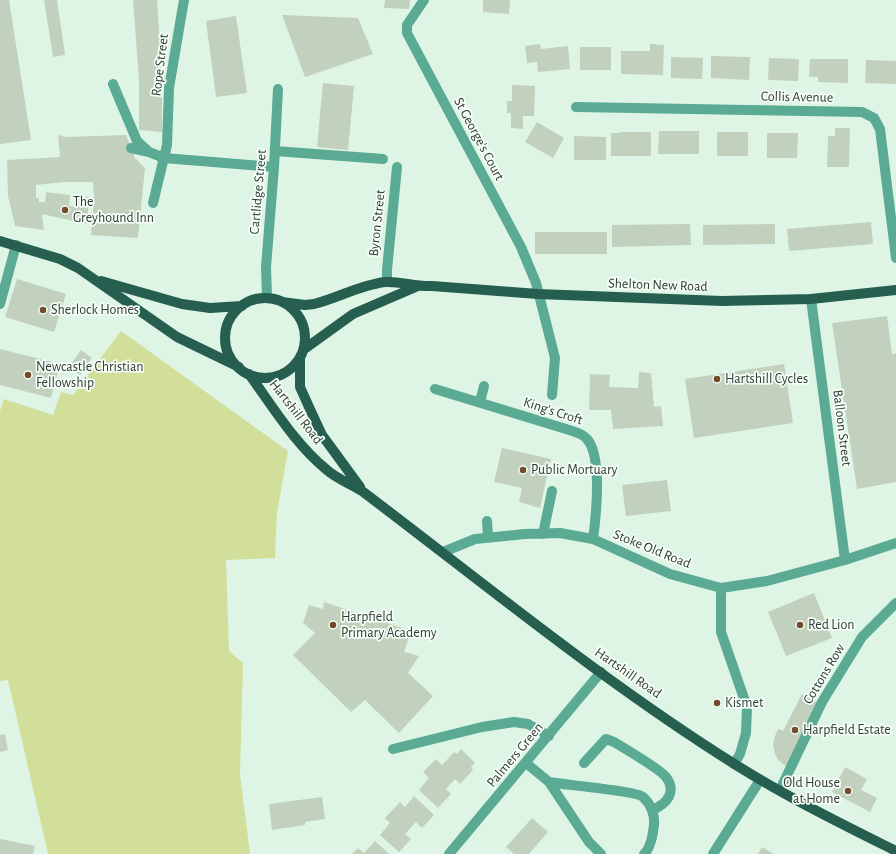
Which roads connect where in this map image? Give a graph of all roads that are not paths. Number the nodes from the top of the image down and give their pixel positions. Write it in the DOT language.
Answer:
graph roads {
  1 [pos="184,0"];
  2 [pos="424,0"];
  3 [pos="113,84"];
  4 [pos="278,89"];
  5 [pos="576,107"];
  6 [pos="131,148"];
  7 [pos="275,151"];
  8 [pos="149,152"];
  9 [pos="164,158"];
  10 [pos="383,159"];
  11 [pos="274,167"];
  12 [pos="397,167"];
  13 [pos="153,203"];
  14 [pos="0,242"];
  15 [pos="16,245"];
  16 [pos="896,258"];
  17 [pos="94,278"];
  18 [pos="387,282"];
  19 [pos="418,286"];
  20 [pos="896,290"];
  21 [pos="538,294"];
  22 [pos="267,297"];
  23 [pos="811,299"];
  24 [pos="282,302"];
  25 [pos="0,304"];
  26 [pos="242,306"];
  27 [pos="302,354"];
  28 [pos="239,367"];
  29 [pos="249,374"];
  30 [pos="484,386"];
  31 [pos="435,389"];
  32 [pos="552,395"];
  33 [pos="480,402"];
  34 [pos="362,491"];
  35 [pos="552,491"];
  36 [pos="487,521"];
  37 [pos="543,534"];
  38 [pos="488,537"];
  39 [pos="593,539"];
  40 [pos="896,543"];
  41 [pos="443,552"];
  42 [pos="845,560"];
  43 [pos="721,588"];
  44 [pos="896,603"];
  45 [pos="601,672"];
  46 [pos="550,736"];
  47 [pos="393,749"];
  48 [pos="526,763"];
  49 [pos="584,763"];
  50 [pos="734,764"];
  51 [pos="760,780"];
  52 [pos="549,782"];
  53 [pos="780,790"];
  54 [pos="652,810"];
  55 [pos="896,851"];
  56 [pos="449,854"];
  57 [pos="601,854"];
  58 [pos="644,854"];
  59 [pos="713,854"];
  1 -- 9 [label="street, Rope Street"];
  2 -- 21 [label="street, St George's Court"];
  3 -- 8 [label="street"];
  4 -- 7 [label="street, Cartlidge Street"];
  5 -- 16 [label="street, Collis Avenue"];
  6 -- 8 [label="street"];
  7 -- 10 [label="street"];
  7 -- 11 [label="street, Cartlidge Street"];
  8 -- 9 [label="street"];
  9 -- 11 [label="street"];
  9 -- 13 [label="street, Rope Street"];
  11 -- 22 [label="street, Cartlidge Street"];
  12 -- 18 [label="street, Byron Street"];
  14 -- 15 [label="main road"];
  15 -- 17 [label="main road"];
  15 -- 25 [label="street"];
  17 -- 26 [label="main road"];
  17 -- 28 [label="main road"];
  18 -- 19 [label="main road, Shelton New Road"];
  18 -- 24 [label="main road, Shelton New Road"];
  19 -- 21 [label="main road, Shelton New Road"];
  19 -- 27 [label="main road, Shelton New Road"];
  20 -- 23 [label="main road, Shelton New Road"];
  21 -- 23 [label="main road, Shelton New Road"];
  21 -- 32 [label="street, St George's Court"];
  22 -- 24 [label="main road"];
  22 -- 26 [label="main road"];
  23 -- 42 [label="street, Balloon Street"];
  24 -- 27 [label="main road"];
  26 -- 28 [label="main road"];
  27 -- 29 [label="main road"];
  27 -- 34 [label="main road, Hartshill Road"];
  28 -- 29 [label="main road"];
  29 -- 34 [label="main road, Hartshill Road"];
  30 -- 33 [label="street"];
  31 -- 33 [label="street, King's Croft"];
  33 -- 39 [label="street, King's Croft"];
  34 -- 41 [label="main road, Hartshill Road"];
  35 -- 37 [label="street"];
  36 -- 38 [label="street"];
  37 -- 38 [label="street, Stoke Old Road"];
  37 -- 39 [label="street, Stoke Old Road"];
  38 -- 41 [label="street, Stoke Old Road"];
  39 -- 43 [label="street, Stoke Old Road"];
  40 -- 42 [label="street, Stoke Old Road"];
  41 -- 45 [label="main road, Hartshill Road"];
  42 -- 43 [label="street, Stoke Old Road"];
  43 -- 50 [label="street"];
  44 -- 53 [label="street, Cottons Row"];
  45 -- 46 [label="street, Palmers Green"];
  45 -- 50 [label="main road, Hartshill Road"];
  46 -- 47 [label="street"];
  46 -- 48 [label="street, Palmers Green"];
  48 -- 52 [label="street"];
  48 -- 56 [label="street, Palmers Green"];
  49 -- 54 [label="street"];
  50 -- 51 [label="main road, Hartshill Road"];
  51 -- 53 [label="main road, Hartshill Road"];
  51 -- 59 [label="street"];
  52 -- 54 [label="street"];
  52 -- 57 [label="street"];
  53 -- 55 [label="main road, Hartshill Road"];
  54 -- 58 [label="street"];
}
